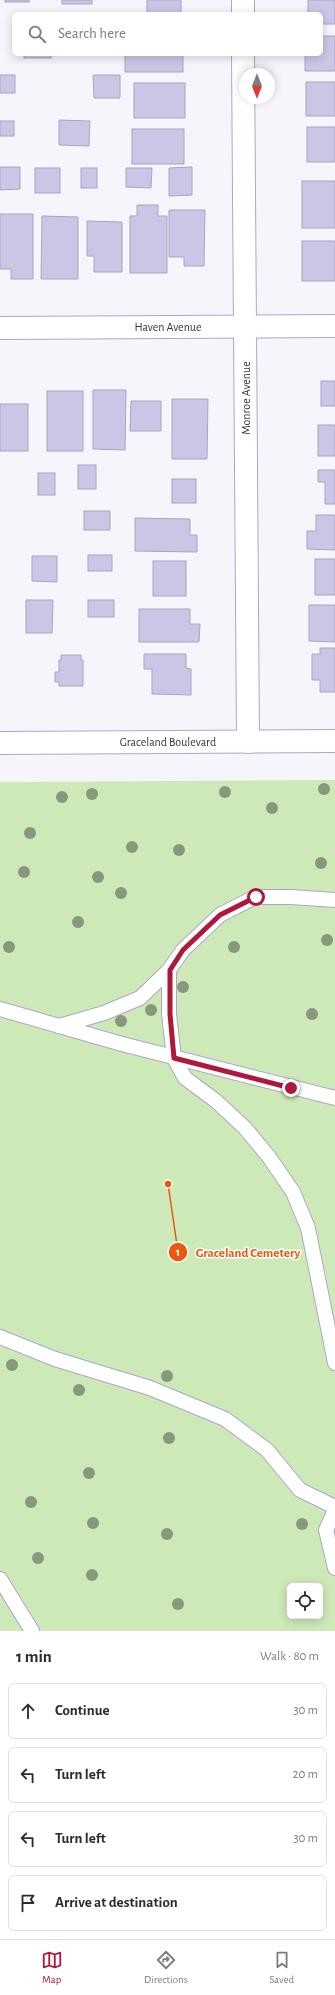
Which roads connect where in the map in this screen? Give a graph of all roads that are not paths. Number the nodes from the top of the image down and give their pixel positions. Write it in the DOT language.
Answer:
graph roads {
  1 [pos="243,0"];
  2 [pos="243,12"];
  3 [pos="243,56"];
  4 [pos="245,326"];
  5 [pos="335,326"];
  6 [pos="0,328"];
  7 [pos="335,741"];
  8 [pos="248,742"];
  9 [pos="0,743"];
  10 [pos="335,900"];
  11 [pos="170,970"];
  12 [pos="0,1009"];
  13 [pos="58,1026"];
  14 [pos="174,1058"];
  15 [pos="335,1098"];
  16 [pos="0,1337"];
  17 [pos="335,1363"];
  18 [pos="335,1507"];
  19 [pos="335,1510"];
  20 [pos="335,1568"];
  21 [pos="0,1579"];
  22 [pos="32,1631"];
  1 -- 2 [label="street"];
  3 -- 4 [label="street, Monroe Avenue"];
  4 -- 5 [label="street, Haven Avenue"];
  4 -- 6 [label="street, Haven Avenue"];
  4 -- 8 [label="street, Monroe Avenue"];
  7 -- 8 [label="street, Graceland Boulevard"];
  8 -- 9 [label="street, Graceland Boulevard"];
  10 -- 11 [label="lane"];
  11 -- 13 [label="lane"];
  11 -- 14 [label="lane"];
  12 -- 13 [label="lane"];
  13 -- 14 [label="lane"];
  14 -- 15 [label="lane"];
  14 -- 17 [label="lane"];
  16 -- 18 [label="lane"];
  19 -- 20 [label="lane"];
  21 -- 22 [label="lane"];
}
